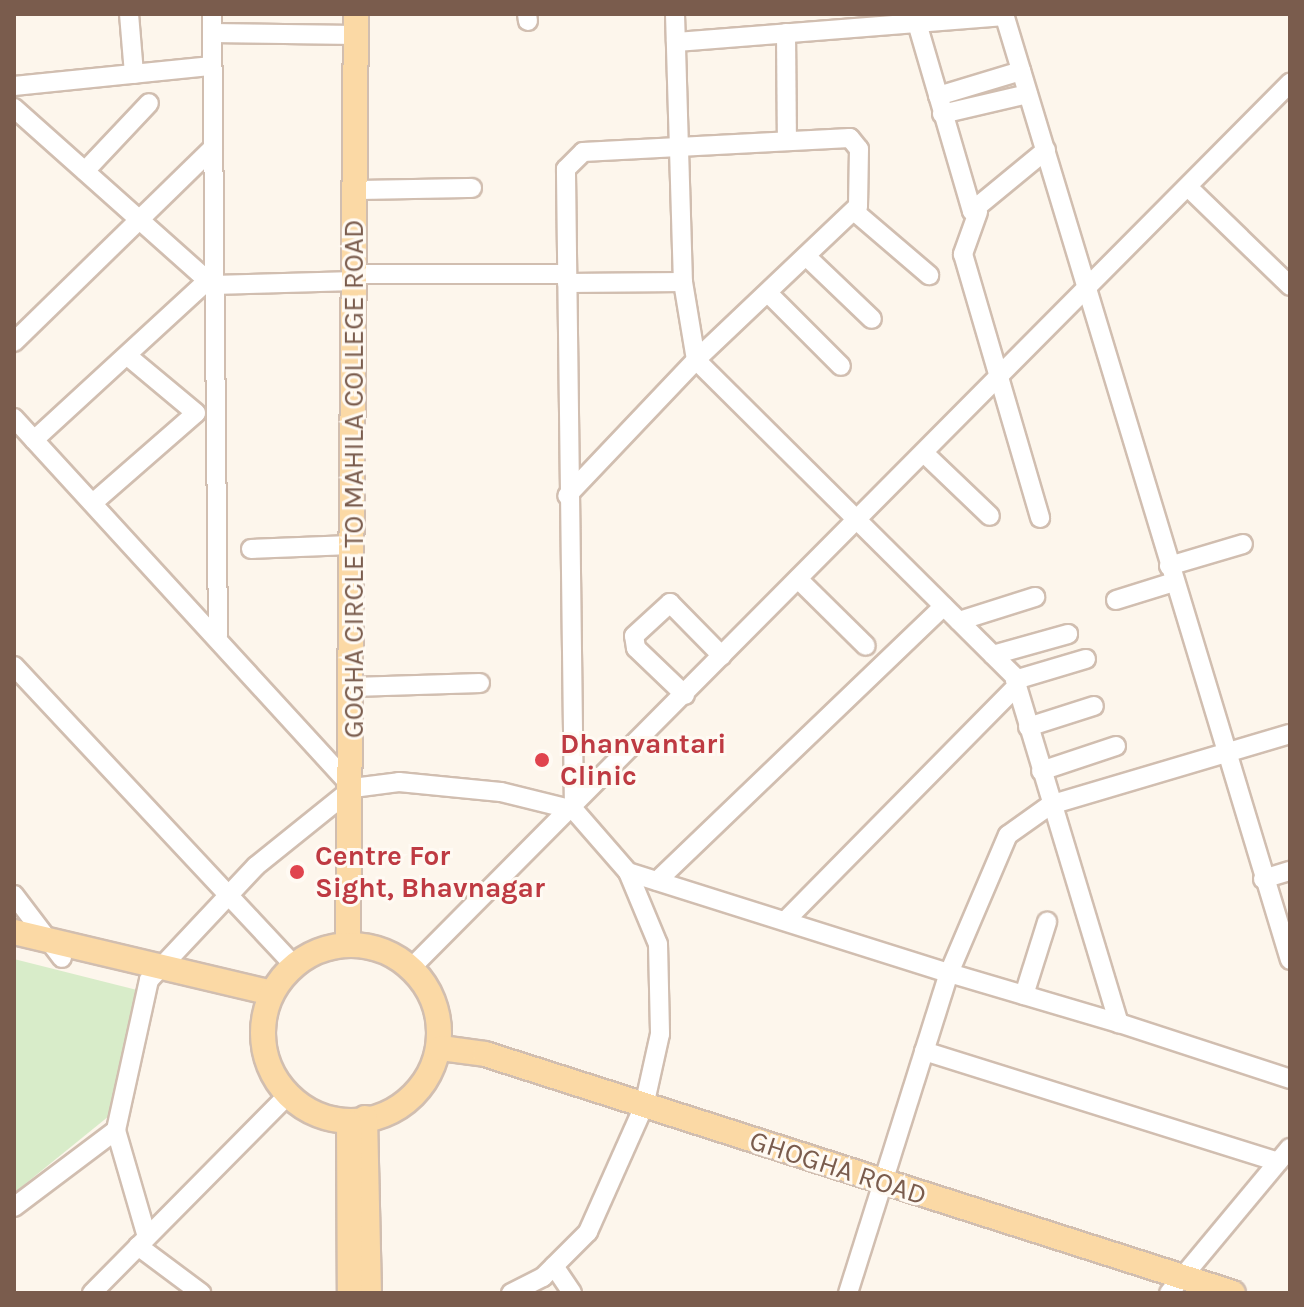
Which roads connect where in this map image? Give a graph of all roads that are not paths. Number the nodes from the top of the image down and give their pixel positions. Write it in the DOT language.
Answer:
graph roads {
  1 [pos="129,14"];
  2 [pos="675,14"];
  3 [pos="1004,15"];
  4 [pos="832,22"];
  5 [pos="212,23"];
  6 [pos="917,23"];
  7 [pos="356,25"];
  8 [pos="786,33"];
  9 [pos="676,42"];
  10 [pos="212,66"];
  11 [pos="1021,71"];
  12 [pos="134,74"];
  13 [pos="1290,83"];
  14 [pos="14,86"];
  15 [pos="1028,94"];
  16 [pos="149,103"];
  17 [pos="940,105"];
  18 [pos="14,108"];
  19 [pos="787,139"];
  20 [pos="679,146"];
  21 [pos="212,149"];
  22 [pos="1046,150"];
  23 [pos="85,171"];
  24 [pos="1188,187"];
  25 [pos="472,188"];
  26 [pos="355,190"];
  27 [pos="854,211"];
  28 [pos="978,212"];
  29 [pos="139,219"];
  30 [pos="806,256"];
  31 [pos="929,275"];
  32 [pos="355,278"];
  33 [pos="567,278"];
  34 [pos="210,282"];
  35 [pos="683,282"];
  36 [pos="1290,286"];
  37 [pos="1090,288"];
  38 [pos="768,293"];
  39 [pos="872,319"];
  40 [pos="14,342"];
  41 [pos="130,358"];
  42 [pos="696,360"];
  43 [pos="841,366"];
  44 [pos="1001,376"];
  45 [pos="14,420"];
  46 [pos="34,440"];
  47 [pos="924,453"];
  48 [pos="567,496"];
  49 [pos="94,502"];
  50 [pos="990,516"];
  51 [pos="1040,518"];
  52 [pos="858,519"];
  53 [pos="1243,544"];
  54 [pos="351,545"];
  55 [pos="251,549"];
  56 [pos="1172,574"];
  57 [pos="798,579"];
  58 [pos="1035,597"];
  59 [pos="1116,600"];
  60 [pos="944,606"];
  61 [pos="959,621"];
  62 [pos="1068,634"];
  63 [pos="218,636"];
  64 [pos="866,646"];
  65 [pos="993,655"];
  66 [pos="722,656"];
  67 [pos="1086,659"];
  68 [pos="14,666"];
  69 [pos="480,683"];
  70 [pos="1016,683"];
  71 [pos="354,687"];
  72 [pos="685,695"];
  73 [pos="1094,706"];
  74 [pos="1028,727"];
  75 [pos="1290,734"];
  76 [pos="1116,746"];
  77 [pos="1227,751"];
  78 [pos="1041,771"];
  79 [pos="353,788"];
  80 [pos="1050,805"];
  81 [pos="574,810"];
  82 [pos="1290,871"];
  83 [pos="628,872"];
  84 [pos="1263,879"];
  85 [pos="657,881"];
  86 [pos="230,893"];
  87 [pos="14,895"];
  88 [pos="786,920"];
  89 [pos="1047,922"];
  90 [pos="14,932"];
  91 [pos="348,944"];
  92 [pos="14,946"];
  93 [pos="56,950"];
  94 [pos="1290,960"];
  95 [pos="295,966"];
  96 [pos="413,966"];
  97 [pos="155,973"];
  98 [pos="949,973"];
  99 [pos="1024,995"];
  100 [pos="267,1000"];
  101 [pos="1119,1023"];
  102 [pos="441,1048"];
  103 [pos="924,1051"];
  104 [pos="1290,1079"];
  105 [pos="287,1096"];
  106 [pos="644,1106"];
  107 [pos="357,1120"];
  108 [pos="116,1130"];
  109 [pos="1284,1155"];
  110 [pos="882,1182"];
  111 [pos="14,1207"];
  112 [pos="142,1242"];
  113 [pos="554,1266"];
  114 [pos="1188,1287"];
  115 [pos="92,1293"];
  116 [pos="201,1293"];
  117 [pos="350,1293"];
  118 [pos="369,1293"];
  119 [pos="511,1293"];
  120 [pos="572,1293"];
  121 [pos="848,1293"];
  122 [pos="1233,1293"];
  1 -- 12 [label="street"];
  2 -- 9 [label="street"];
  3 -- 6 [label="street"];
  3 -- 11 [label="street"];
  4 -- 6 [label="street"];
  4 -- 8 [label="street"];
  5 -- 7 [label="street"];
  5 -- 10 [label="street"];
  6 -- 17 [label="street"];
  7 -- 26 [label="main road, GOGHA CIRCLE TO MAHILA COLLEGE ROAD"];
  8 -- 9 [label="street"];
  8 -- 19 [label="street"];
  9 -- 20 [label="street"];
  10 -- 12 [label="street"];
  10 -- 21 [label="street"];
  11 -- 15 [label="street"];
  11 -- 17 [label="street"];
  12 -- 14 [label="street"];
  13 -- 24 [label="street"];
  15 -- 17 [label="street"];
  15 -- 22 [label="street"];
  16 -- 23 [label="street"];
  17 -- 28 [label="street"];
  18 -- 23 [label="street"];
  19 -- 20 [label="street"];
  19 -- 27 [label="street"];
  20 -- 33 [label="street"];
  20 -- 35 [label="street"];
  21 -- 29 [label="street"];
  21 -- 34 [label="street"];
  22 -- 28 [label="street"];
  22 -- 37 [label="street"];
  23 -- 29 [label="street"];
  24 -- 36 [label="street"];
  24 -- 37 [label="street"];
  25 -- 26 [label="street"];
  26 -- 32 [label="main road, GOGHA CIRCLE TO MAHILA COLLEGE ROAD"];
  27 -- 30 [label="street"];
  27 -- 31 [label="street"];
  28 -- 44 [label="street"];
  29 -- 34 [label="street"];
  29 -- 40 [label="street"];
  30 -- 38 [label="street"];
  30 -- 39 [label="street"];
  32 -- 33 [label="street"];
  32 -- 34 [label="street"];
  32 -- 54 [label="main road, GOGHA CIRCLE TO MAHILA COLLEGE ROAD"];
  33 -- 35 [label="street"];
  33 -- 48 [label="street"];
  34 -- 41 [label="street"];
  34 -- 63 [label="street"];
  35 -- 42 [label="street"];
  37 -- 44 [label="street"];
  37 -- 56 [label="street"];
  38 -- 42 [label="street"];
  38 -- 43 [label="street"];
  41 -- 46 [label="street"];
  41 -- 49 [label="street"];
  42 -- 48 [label="street"];
  42 -- 52 [label="street"];
  44 -- 47 [label="street"];
  44 -- 51 [label="street"];
  45 -- 46 [label="street"];
  46 -- 49 [label="street"];
  47 -- 50 [label="street"];
  47 -- 52 [label="street"];
  48 -- 81 [label="street"];
  49 -- 63 [label="street"];
  52 -- 57 [label="street"];
  52 -- 60 [label="street"];
  53 -- 56 [label="street"];
  54 -- 55 [label="street"];
  54 -- 71 [label="main road, GOGHA CIRCLE TO MAHILA COLLEGE ROAD"];
  56 -- 59 [label="street"];
  56 -- 77 [label="street"];
  57 -- 64 [label="street"];
  57 -- 66 [label="street"];
  58 -- 61 [label="street"];
  60 -- 61 [label="street"];
  60 -- 85 [label="street"];
  61 -- 65 [label="street"];
  62 -- 65 [label="street"];
  63 -- 79 [label="street"];
  65 -- 70 [label="street"];
  66 -- 72 [label="street"];
  66 -- 72 [label="street"];
  67 -- 70 [label="street"];
  68 -- 86 [label="street"];
  69 -- 71 [label="street"];
  70 -- 74 [label="street"];
  70 -- 88 [label="street"];
  71 -- 79 [label="main road, GOGHA CIRCLE TO MAHILA COLLEGE ROAD"];
  72 -- 81 [label="street"];
  73 -- 74 [label="street"];
  74 -- 78 [label="street"];
  75 -- 77 [label="street"];
  76 -- 78 [label="street"];
  77 -- 80 [label="street"];
  77 -- 84 [label="street"];
  78 -- 80 [label="street"];
  79 -- 81 [label="street"];
  79 -- 86 [label="street"];
  79 -- 91 [label="main road, GOGHA CIRCLE TO MAHILA COLLEGE ROAD"];
  80 -- 98 [label="street"];
  80 -- 101 [label="street"];
  81 -- 83 [label="street"];
  81 -- 96 [label="street"];
  82 -- 84 [label="street"];
  83 -- 85 [label="street"];
  83 -- 106 [label="street"];
  84 -- 94 [label="street"];
  85 -- 88 [label="street"];
  86 -- 95 [label="street"];
  86 -- 97 [label="street"];
  87 -- 93 [label="street"];
  88 -- 98 [label="street"];
  89 -- 99 [label="street"];
  90 -- 93 [label="main road"];
  91 -- 95 [label="main road"];
  91 -- 96 [label="main road"];
  92 -- 93 [label="main road"];
  93 -- 97 [label="main road"];
  95 -- 100 [label="main road"];
  96 -- 102 [label="main road"];
  97 -- 100 [label="main road"];
  97 -- 108 [label="street"];
  98 -- 99 [label="street"];
  98 -- 103 [label="street"];
  99 -- 101 [label="street"];
  100 -- 105 [label="main road"];
  101 -- 104 [label="street"];
  102 -- 106 [label="main road, GHOGHA ROAD"];
  102 -- 107 [label="main road"];
  103 -- 109 [label="street"];
  103 -- 110 [label="street"];
  105 -- 107 [label="main road"];
  105 -- 112 [label="street"];
  106 -- 110 [label="main road, GHOGHA ROAD"];
  106 -- 113 [label="street"];
  107 -- 117 [label="main road"];
  107 -- 118 [label="main road"];
  108 -- 111 [label="street"];
  108 -- 112 [label="street"];
  109 -- 114 [label="street"];
  110 -- 114 [label="main road, GHOGHA ROAD"];
  110 -- 121 [label="street"];
  112 -- 115 [label="street"];
  112 -- 116 [label="street"];
  113 -- 119 [label="street"];
  113 -- 120 [label="street"];
  114 -- 122 [label="main road, GHOGHA ROAD"];
}
